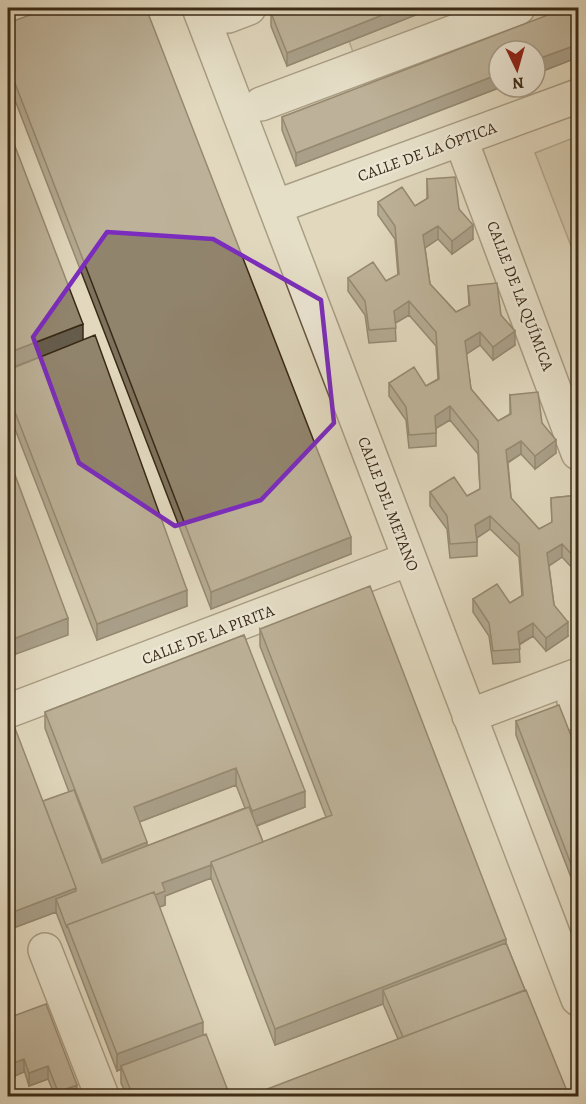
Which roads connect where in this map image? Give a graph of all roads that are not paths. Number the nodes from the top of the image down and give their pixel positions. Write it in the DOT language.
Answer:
graph roads {
  1 [pos="518,8"];
  2 [pos="225,10"];
  3 [pos="362,90"];
  4 [pos="579,96"];
  5 [pos="253,113"];
  6 [pos="461,140"];
  7 [pos="275,207"];
  8 [pos="579,453"];
  9 [pos="409,559"];
  10 [pos="577,697"];
  11 [pos="8,711"];
  12 [pos="469,716"];
  13 [pos="45,950"];
  14 [pos="579,999"];
  15 [pos="102,1096"];
  1 -- 5 [label="street"];
  2 -- 5 [label="street, CALLE DEL METANO"];
  3 -- 5 [label="street"];
  4 -- 6 [label="street, CALLE DE LA ÓPTICA"];
  5 -- 7 [label="street, CALLE DEL METANO"];
  6 -- 7 [label="street, CALLE DE LA ÓPTICA"];
  6 -- 8 [label="street, CALLE DE LA QUÍMICA"];
  7 -- 9 [label="street, CALLE DEL METANO"];
  9 -- 11 [label="street, CALLE DE LA PIRITA"];
  9 -- 12 [label="street, CALLE DEL METANO"];
  10 -- 12 [label="street"];
  12 -- 14 [label="street, CALLE DEL METANO"];
  13 -- 15 [label="street"];
}
